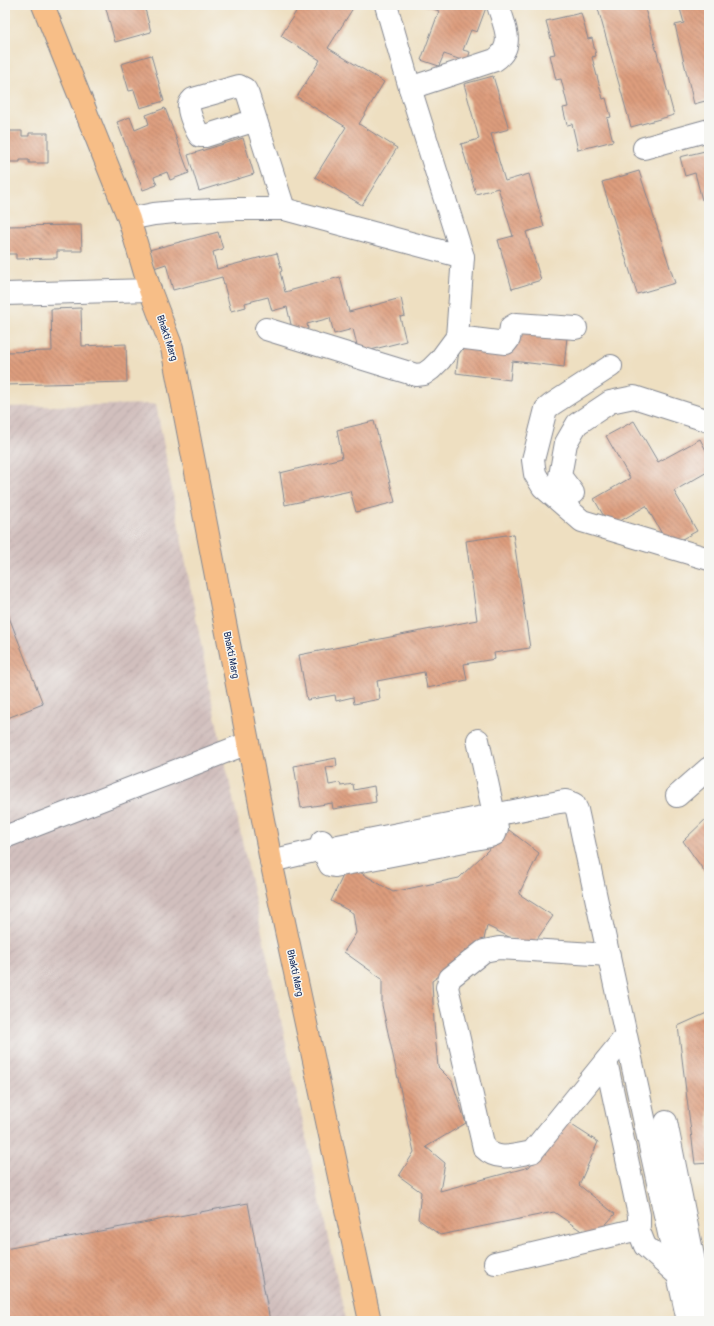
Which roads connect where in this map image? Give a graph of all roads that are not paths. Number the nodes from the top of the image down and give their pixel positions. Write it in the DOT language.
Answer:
graph roads {
  1 [pos="43,5"];
  2 [pos="386,5"];
  3 [pos="498,5"];
  4 [pos="410,88"];
  5 [pos="256,120"];
  6 [pos="709,130"];
  7 [pos="644,148"];
  8 [pos="284,209"];
  9 [pos="129,219"];
  10 [pos="463,257"];
  11 [pos="150,290"];
  12 [pos="5,294"];
  13 [pos="576,328"];
  14 [pos="266,329"];
  15 [pos="457,337"];
  16 [pos="611,366"];
  17 [pos="709,421"];
  18 [pos="573,493"];
  19 [pos="709,559"];
  20 [pos="478,740"];
  21 [pos="248,743"];
  22 [pos="709,768"];
  23 [pos="677,796"];
  24 [pos="493,815"];
  25 [pos="5,837"];
  26 [pos="272,868"];
  27 [pos="608,955"];
  28 [pos="626,1036"];
  29 [pos="606,1061"];
  30 [pos="666,1122"];
  31 [pos="641,1236"];
  32 [pos="495,1263"];
  33 [pos="679,1276"];
  34 [pos="705,1292"];
  35 [pos="370,1321"];
  36 [pos="688,1321"];
  37 [pos="706,1321"];
  1 -- 9 [label="main road, Bhakti Marg"];
  2 -- 4 [label="street"];
  3 -- 4 [label="street"];
  4 -- 10 [label="street"];
  5 -- 8 [label="street"];
  6 -- 7 [label="street"];
  8 -- 9 [label="street"];
  8 -- 10 [label="street"];
  9 -- 11 [label="main road, Bhakti Marg"];
  10 -- 15 [label="street"];
  11 -- 12 [label="street"];
  11 -- 21 [label="main road, Bhakti Marg"];
  13 -- 15 [label="street"];
  14 -- 15 [label="street"];
  16 -- 19 [label="street"];
  17 -- 18 [label="street"];
  20 -- 24 [label="street"];
  21 -- 25 [label="street"];
  21 -- 26 [label="main road, Bhakti Marg"];
  22 -- 23 [label="street"];
  24 -- 26 [label="street"];
  24 -- 27 [label="street"];
  26 -- 35 [label="main road, Bhakti Marg"];
  27 -- 28 [label="street"];
  27 -- 29 [label="street"];
  28 -- 29 [label="street"];
  28 -- 33 [label="street"];
  29 -- 32 [label="street"];
  30 -- 34 [label="street"];
  31 -- 33 [label="street"];
  33 -- 36 [label="street"];
  34 -- 37 [label="street"];
}
